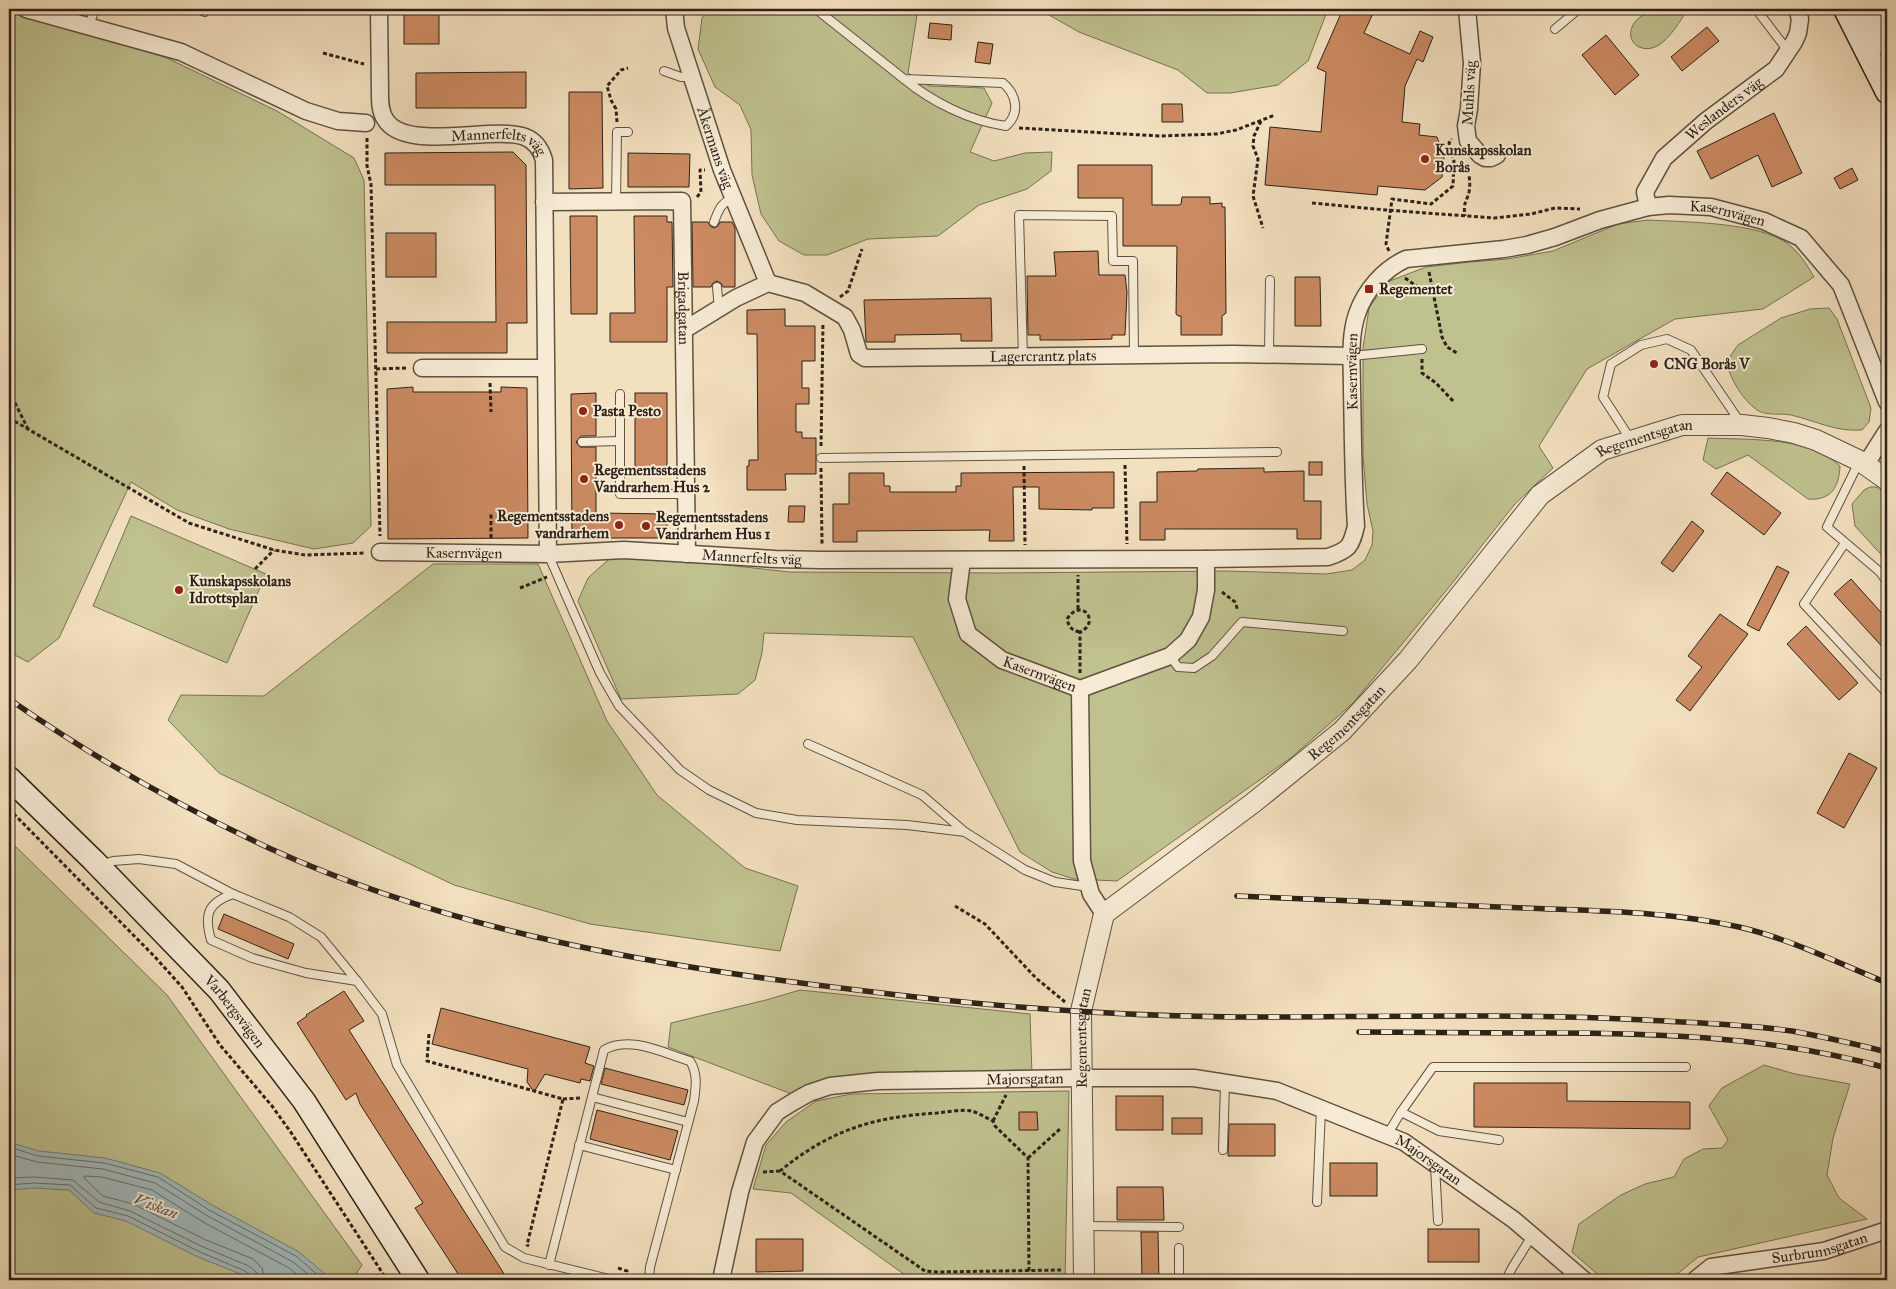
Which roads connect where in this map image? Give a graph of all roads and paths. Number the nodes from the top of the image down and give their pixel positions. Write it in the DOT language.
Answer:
graph roads {
  1 [pos="26,9"];
  2 [pos="95,9"];
  3 [pos="196,9"];
  4 [pos="208,9"];
  5 [pos="379,9"];
  6 [pos="674,9"];
  7 [pos="816,9"];
  8 [pos="1467,9"];
  9 [pos="1576,9"];
  10 [pos="1756,9"];
  11 [pos="1797,9"];
  12 [pos="1845,9"];
  13 [pos="1868,9"];
  14 [pos="89,26"];
  15 [pos="1555,29"];
  16 [pos="1887,45"];
  17 [pos="1788,51"];
  18 [pos="323,54"];
  19 [pos="379,68"];
  20 [pos="628,68"];
  21 [pos="664,71"];
  22 [pos="691,77"];
  23 [pos="904,79"];
  24 [pos="1887,92"];
  25 [pos="1275,115"];
  26 [pos="1262,120"];
  27 [pos="366,123"];
  28 [pos="1006,126"];
  29 [pos="617,132"];
  30 [pos="628,132"];
  31 [pos="1455,136"];
  32 [pos="1497,155"];
  33 [pos="733,198"];
  34 [pos="544,202"];
  35 [pos="616,202"];
  36 [pos="1312,202"];
  37 [pos="1648,207"];
  38 [pos="1391,210"];
  39 [pos="1600,220"];
  40 [pos="714,222"];
  41 [pos="1263,228"];
  42 [pos="1386,244"];
  43 [pos="862,249"];
  44 [pos="1426,255"];
  45 [pos="1396,263"];
  46 [pos="1270,280"];
  47 [pos="768,283"];
  48 [pos="717,287"];
  49 [pos="848,291"];
  50 [pos="1432,293"];
  51 [pos="823,304"];
  52 [pos="719,309"];
  53 [pos="684,330"];
  54 [pos="1422,349"];
  55 [pos="1457,353"];
  56 [pos="1269,354"];
  57 [pos="1134,356"];
  58 [pos="1352,356"];
  59 [pos="1024,358"];
  60 [pos="422,368"];
  61 [pos="546,368"];
  62 [pos="376,369"];
  63 [pos="1422,373"];
  64 [pos="9,391"];
  65 [pos="490,394"];
  66 [pos="620,394"];
  67 [pos="1454,402"];
  68 [pos="1887,402"];
  69 [pos="491,412"];
  70 [pos="9,418"];
  71 [pos="1742,425"];
  72 [pos="28,430"];
  73 [pos="1887,431"];
  74 [pos="620,441"];
  75 [pos="1632,441"];
  76 [pos="582,442"];
  77 [pos="1276,452"];
  78 [pos="1125,454"];
  79 [pos="1024,455"];
  80 [pos="821,458"];
  81 [pos="1863,462"];
  82 [pos="1887,480"];
  83 [pos="686,494"];
  84 [pos="492,514"];
  85 [pos="491,534"];
  86 [pos="1845,543"];
  87 [pos="274,550"];
  88 [pos="380,552"];
  89 [pos="548,554"];
  90 [pos="687,554"];
  91 [pos="1078,559"];
  92 [pos="1127,559"];
  93 [pos="1206,559"];
  94 [pos="822,560"];
  95 [pos="962,560"];
  96 [pos="1025,560"];
  97 [pos="255,569"];
  98 [pos="556,572"];
  99 [pos="1887,582"];
  100 [pos="520,588"];
  101 [pos="1221,591"];
  102 [pos="1235,602"];
  103 [pos="1078,609"];
  104 [pos="1343,631"];
  105 [pos="1080,632"];
  106 [pos="1170,656"];
  107 [pos="1080,684"];
  108 [pos="1887,693"];
  109 [pos="808,744"];
  110 [pos="9,778"];
  111 [pos="9,809"];
  112 [pos="965,832"];
  113 [pos="98,866"];
  114 [pos="1089,887"];
  115 [pos="233,894"];
  116 [pos="955,906"];
  117 [pos="1104,914"];
  118 [pos="357,981"];
  119 [pos="1082,1006"];
  120 [pos="429,1034"];
  121 [pos="1686,1067"];
  122 [pos="1081,1078"];
  123 [pos="1008,1079"];
  124 [pos="1225,1083"];
  125 [pos="592,1097"];
  126 [pos="1321,1109"];
  127 [pos="1401,1112"];
  128 [pos="993,1121"];
  129 [pos="688,1122"];
  130 [pos="1061,1128"];
  131 [pos="1387,1135"];
  132 [pos="1499,1140"];
  133 [pos="580,1145"];
  134 [pos="1223,1150"];
  135 [pos="1028,1158"];
  136 [pos="1435,1164"];
  137 [pos="676,1170"];
  138 [pos="1317,1202"];
  139 [pos="1438,1221"];
  140 [pos="1085,1226"];
  141 [pos="1179,1227"];
  142 [pos="1887,1230"];
  143 [pos="1532,1236"];
  144 [pos="1179,1248"];
  145 [pos="552,1252"];
  146 [pos="549,1265"];
  147 [pos="608,1266"];
  148 [pos="1061,1270"];
  149 [pos="1029,1271"];
  150 [pos="387,1280"];
  151 [pos="418,1280"];
  152 [pos="613,1280"];
  153 [pos="625,1280"];
  154 [pos="650,1280"];
  155 [pos="721,1280"];
  156 [pos="1084,1280"];
  157 [pos="1179,1280"];
  158 [pos="1506,1280"];
  159 [pos="1584,1280"];
  160 [pos="1695,1280"];
  1 -- 14 [label="street"];
  2 -- 14 [label="lane"];
  3 -- 4 [label="lane"];
  5 -- 19 [label="street, Mannerfelts väg"];
  6 -- 22 [label="street, Åkermans väg"];
  7 -- 23 [label="lane"];
  8 -- 32 [label="street, Muhls väg"];
  9 -- 15 [label="lane"];
  10 -- 17 [label="lane"];
  11 -- 17 [label="street, Weslanders väg"];
  12 -- 24 [label="main road"];
  13 -- 16 [label="main road"];
  14 -- 27 [label="street"];
  17 -- 37 [label="street, Weslanders väg"];
  18 -- 19 [label="path"];
  19 -- 34 [label="street, Mannerfelts väg"];
  20 -- 29 [label="path"];
  21 -- 22 [label="lane"];
  22 -- 33 [label="street, Åkermans väg"];
  23 -- 28 [label="lane"];
  23 -- 28 [label="lane"];
  25 -- 26 [label="path"];
  26 -- 28 [label="path"];
  26 -- 41 [label="path"];
  27 -- 62 [label="path"];
  29 -- 30 [label="lane"];
  29 -- 35 [label="lane"];
  31 -- 38 [label="path"];
  33 -- 40 [label="lane"];
  33 -- 47 [label="street, Åkermans väg"];
  34 -- 35 [label="street, Brigadgatan"];
  34 -- 61 [label="street, Mannerfelts väg"];
  35 -- 53 [label="street, Brigadgatan"];
  36 -- 38 [label="path"];
  37 -- 39 [label="street, Kasernvägen"];
  37 -- 68 [label="street, Kasernvägen"];
  38 -- 39 [label="path"];
  38 -- 42 [label="path"];
  39 -- 44 [label="street, Kasernvägen"];
  43 -- 49 [label="path"];
  44 -- 45 [label="street, Kasernvägen"];
  44 -- 50 [label="path"];
  45 -- 50 [label="path"];
  45 -- 58 [label="street, Kasernvägen"];
  46 -- 56 [label="lane"];
  47 -- 51 [label="street, Lagercrantz plats"];
  47 -- 52 [label="street"];
  48 -- 52 [label="lane"];
  50 -- 55 [label="path"];
  51 -- 59 [label="street, Lagercrantz plats"];
  51 -- 80 [label="path"];
  52 -- 53 [label="street"];
  53 -- 83 [label="street, Brigadgatan"];
  54 -- 58 [label="lane"];
  56 -- 57 [label="street, Lagercrantz plats"];
  56 -- 58 [label="street, Lagercrantz plats"];
  57 -- 59 [label="street, Lagercrantz plats"];
  57 -- 59 [label="lane"];
  58 -- 93 [label="street, Kasernvägen"];
  60 -- 61 [label="street"];
  60 -- 62 [label="path"];
  61 -- 89 [label="street, Mannerfelts väg"];
  62 -- 88 [label="path"];
  63 -- 67 [label="path"];
  64 -- 72 [label="path"];
  65 -- 69 [label="path"];
  66 -- 74 [label="lane"];
  70 -- 72 [label="path"];
  71 -- 75 [label="street, Regementsgatan"];
  71 -- 75 [label="lane"];
  71 -- 81 [label="street, Regementsgatan"];
  72 -- 87 [label="path"];
  73 -- 81 [label="street"];
  74 -- 76 [label="lane"];
  74 -- 83 [label="lane"];
  75 -- 117 [label="street, Regementsgatan"];
  77 -- 78 [label="lane"];
  78 -- 79 [label="lane"];
  78 -- 92 [label="path"];
  79 -- 80 [label="lane"];
  79 -- 96 [label="path"];
  80 -- 94 [label="path"];
  81 -- 82 [label="street, Regementsgatan"];
  81 -- 86 [label="lane"];
  83 -- 90 [label="street, Brigadgatan"];
  84 -- 85 [label="path"];
  86 -- 99 [label="lane"];
  86 -- 108 [label="lane"];
  87 -- 88 [label="path"];
  87 -- 97 [label="path"];
  88 -- 89 [label="street, Kasernvägen"];
  89 -- 90 [label="street, Mannerfelts väg"];
  89 -- 98 [label="lane"];
  90 -- 94 [label="street, Mannerfelts väg"];
  91 -- 92 [label="street, Mannerfelts väg"];
  91 -- 96 [label="street, Mannerfelts väg"];
  91 -- 103 [label="path"];
  92 -- 93 [label="street, Mannerfelts väg"];
  93 -- 106 [label="street, Kasernvägen"];
  94 -- 95 [label="street, Mannerfelts väg"];
  95 -- 96 [label="street, Mannerfelts väg"];
  95 -- 107 [label="street, Kasernvägen"];
  98 -- 100 [label="path"];
  98 -- 112 [label="lane"];
  101 -- 102 [label="path"];
  103 -- 105 [label="path"];
  103 -- 105 [label="path"];
  104 -- 106 [label="lane"];
  105 -- 107 [label="path"];
  106 -- 107 [label="street, Kasernvägen"];
  107 -- 114 [label="street"];
  109 -- 112 [label="lane"];
  110 -- 113 [label="main road, Varbergsvägen"];
  111 -- 150 [label="path"];
  112 -- 114 [label="lane"];
  113 -- 115 [label="lane"];
  113 -- 151 [label="main road, Varbergsvägen"];
  114 -- 117 [label="street"];
  115 -- 118 [label="lane"];
  115 -- 118 [label="lane"];
  116 -- 119 [label="path"];
  117 -- 119 [label="street, Regementsgatan"];
  118 -- 146 [label="lane"];
  119 -- 122 [label="street, Regementsgatan"];
  120 -- 145 [label="path"];
  121 -- 127 [label="lane"];
  122 -- 123 [label="street, Majorsgatan"];
  122 -- 124 [label="street, Majorsgatan"];
  122 -- 140 [label="street, Regementsgatan"];
  123 -- 128 [label="path"];
  123 -- 155 [label="street, Majorsgatan"];
  124 -- 126 [label="street, Majorsgatan"];
  124 -- 134 [label="lane"];
  125 -- 129 [label="lane"];
  125 -- 129 [label="lane"];
  125 -- 133 [label="lane"];
  126 -- 131 [label="street, Majorsgatan"];
  126 -- 138 [label="lane"];
  127 -- 131 [label="lane"];
  127 -- 132 [label="lane"];
  128 -- 135 [label="path"];
  128 -- 149 [label="path"];
  129 -- 137 [label="lane"];
  130 -- 135 [label="path"];
  131 -- 136 [label="street, Majorsgatan"];
  133 -- 137 [label="lane"];
  133 -- 145 [label="lane"];
  135 -- 149 [label="path"];
  136 -- 139 [label="lane"];
  136 -- 143 [label="street, Majorsgatan"];
  137 -- 154 [label="lane"];
  140 -- 141 [label="lane"];
  140 -- 156 [label="street, Regementsgatan"];
  142 -- 160 [label="street, Surbrunnsgatan"];
  143 -- 158 [label="lane"];
  143 -- 159 [label="street, Majorsgatan"];
  144 -- 157 [label="lane"];
  145 -- 146 [label="lane"];
  146 -- 152 [label="lane"];
  147 -- 153 [label="path"];
  148 -- 149 [label="path"];
}
